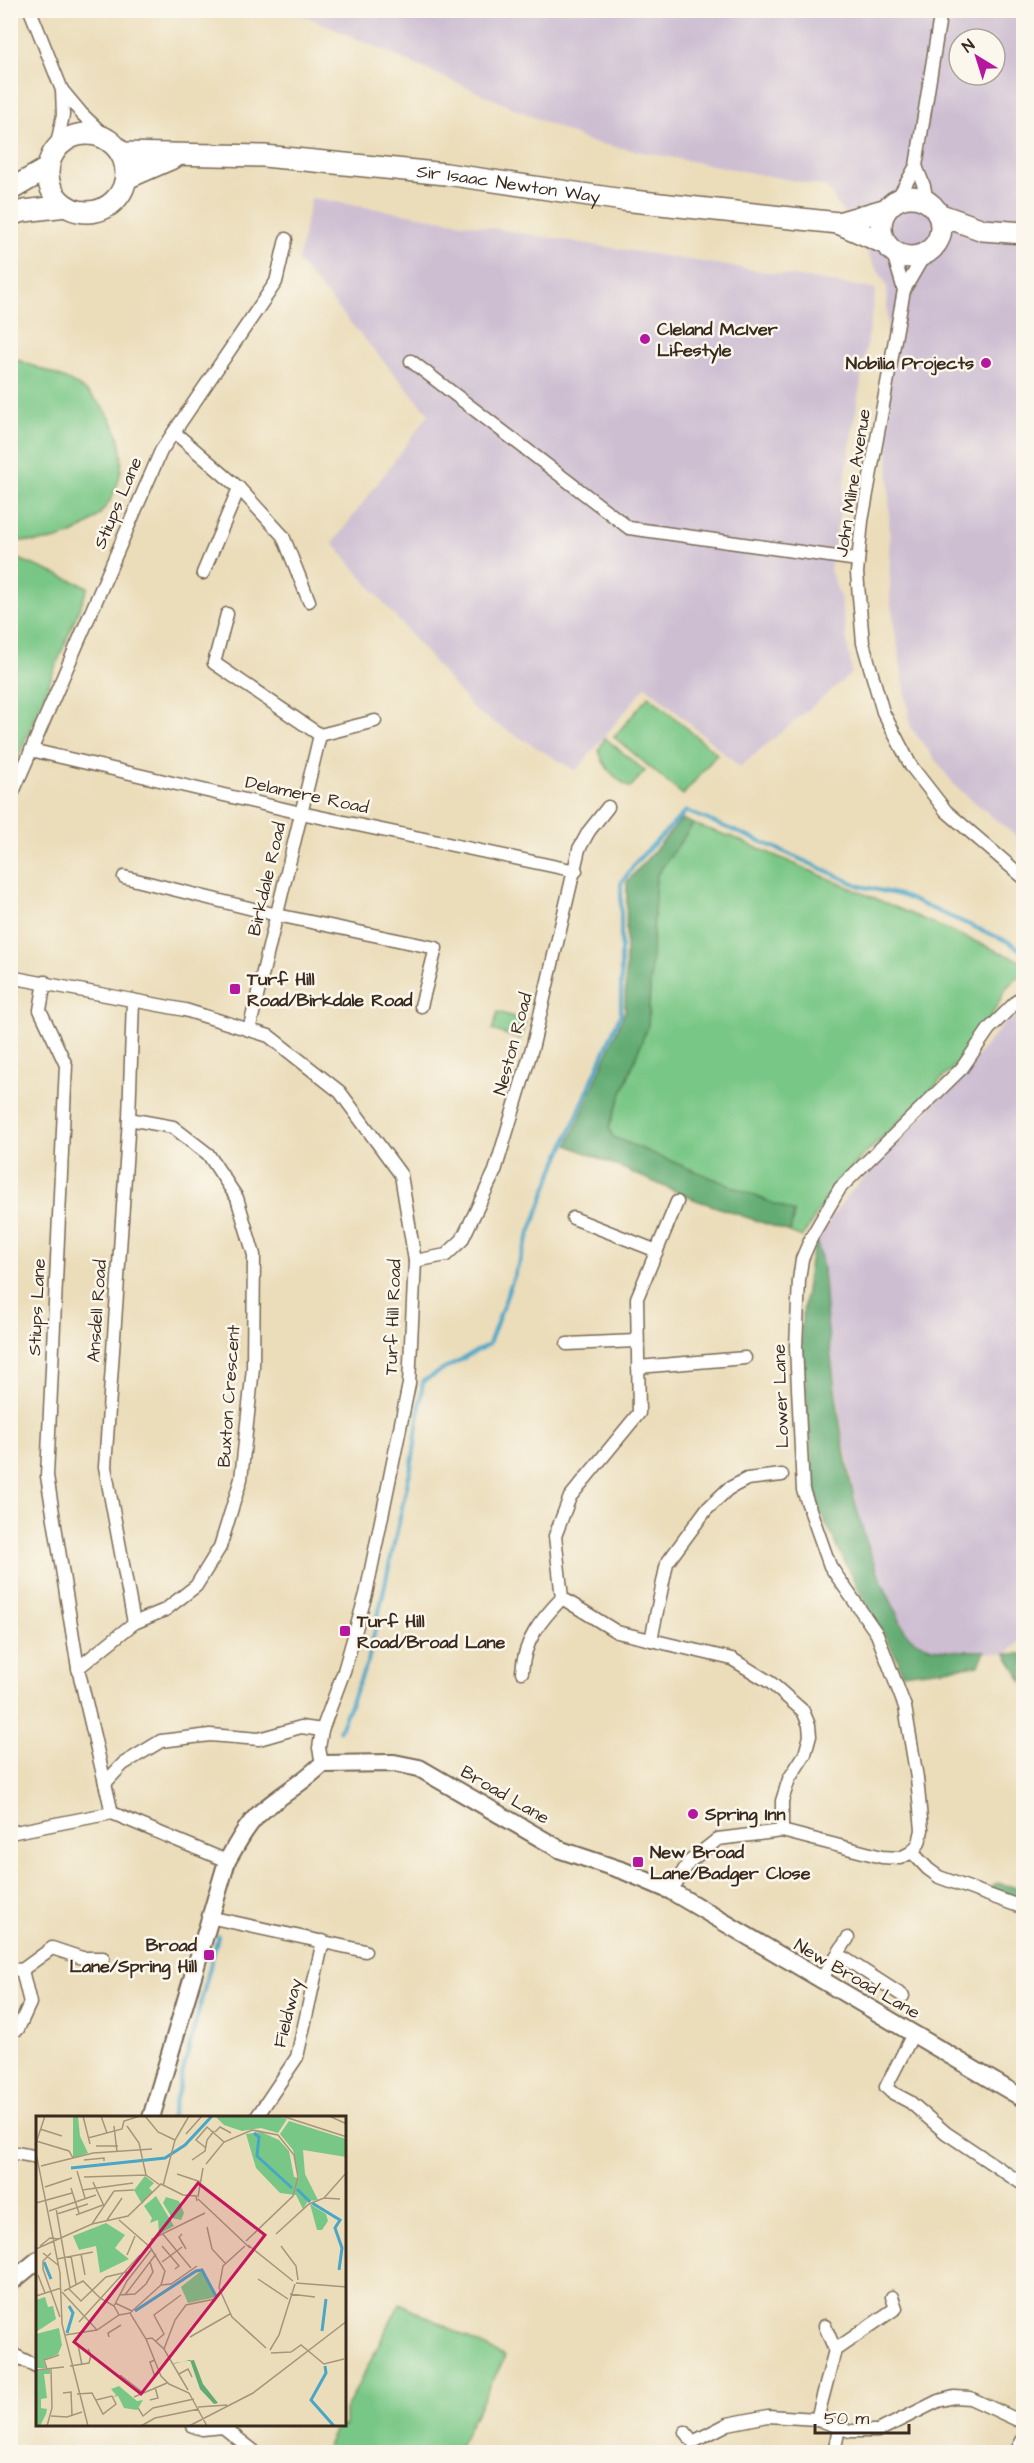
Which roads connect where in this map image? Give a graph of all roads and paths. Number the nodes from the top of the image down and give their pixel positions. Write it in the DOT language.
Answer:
graph roads {
  1 [pos="30,10"];
  2 [pos="940,10"];
  3 [pos="62,90"];
  4 [pos="115,146"];
  5 [pos="181,154"];
  6 [pos="52,158"];
  7 [pos="916,166"];
  8 [pos="127,178"];
  9 [pos="10,190"];
  10 [pos="891,205"];
  11 [pos="66,206"];
  12 [pos="932,207"];
  13 [pos="10,215"];
  14 [pos="838,223"];
  15 [pos="983,230"];
  16 [pos="1023,232"];
  17 [pos="285,239"];
  18 [pos="889,247"];
  19 [pos="931,248"];
  20 [pos="904,290"];
  21 [pos="411,362"];
  22 [pos="174,432"];
  23 [pos="239,488"];
  24 [pos="858,560"];
  25 [pos="203,573"];
  26 [pos="309,601"];
  27 [pos="227,614"];
  28 [pos="375,721"];
  29 [pos="320,735"];
  30 [pos="31,750"];
  31 [pos="10,798"];
  32 [pos="608,807"];
  33 [pos="301,813"];
  34 [pos="576,871"];
  35 [pos="124,877"];
  36 [pos="1023,878"];
  37 [pos="277,915"];
  38 [pos="10,964"];
  39 [pos="13,977"];
  40 [pos="45,982"];
  41 [pos="1023,994"];
  42 [pos="133,1000"];
  43 [pos="421,1006"];
  44 [pos="249,1030"];
  45 [pos="129,1119"];
  46 [pos="677,1202"];
  47 [pos="573,1218"];
  48 [pos="657,1251"];
  49 [pos="415,1261"];
  50 [pos="636,1341"];
  51 [pos="567,1344"];
  52 [pos="746,1358"];
  53 [pos="638,1367"];
  54 [pos="782,1475"];
  55 [pos="562,1598"];
  56 [pos="134,1623"];
  57 [pos="651,1640"];
  58 [pos="78,1668"];
  59 [pos="522,1672"];
  60 [pos="321,1730"];
  61 [pos="322,1764"];
  62 [pos="105,1783"];
  63 [pos="112,1813"];
  64 [pos="782,1831"];
  65 [pos="10,1833"];
  66 [pos="912,1852"];
  67 [pos="227,1861"];
  68 [pos="671,1891"];
  69 [pos="1023,1908"];
  70 [pos="209,1917"];
  71 [pos="848,1938"];
  72 [pos="323,1941"];
  73 [pos="364,1951"];
  74 [pos="838,1953"];
  75 [pos="103,1958"];
  76 [pos="16,1970"];
  77 [pos="820,1981"];
  78 [pos="903,1996"];
  79 [pos="18,2029"];
  80 [pos="913,2034"];
  81 [pos="1023,2099"];
  82 [pos="152,2116"];
  83 [pos="257,2116"];
  84 [pos="10,2152"];
  85 [pos="36,2157"];
  86 [pos="1023,2186"];
  87 [pos="36,2262"];
  88 [pos="10,2283"];
  89 [pos="897,2306"];
  90 [pos="825,2326"];
  91 [pos="835,2350"];
  92 [pos="10,2353"];
  93 [pos="36,2366"];
  94 [pos="817,2419"];
  95 [pos="1023,2424"];
  96 [pos="196,2427"];
  97 [pos="223,2427"];
  98 [pos="223,2427"];
  99 [pos="840,2428"];
  100 [pos="685,2432"];
  101 [pos="1023,2437"];
  102 [pos="255,2452"];
  103 [pos="834,2452"];
  104 [pos="1016,2452"];
  1 -- 3 [label="street"];
  2 -- 7 [label="street"];
  3 -- 4 [label="street"];
  3 -- 6 [label="street"];
  4 -- 5 [label="highway, Sir Isaac Newton Way"];
  4 -- 6 [label="highway"];
  4 -- 8 [label="highway"];
  5 -- 8 [label="highway, Sir Isaac Newton Way"];
  5 -- 14 [label="highway, Sir Isaac Newton Way"];
  6 -- 9 [label="highway"];
  6 -- 11 [label="highway"];
  7 -- 10 [label="street"];
  7 -- 12 [label="street"];
  8 -- 11 [label="highway"];
  10 -- 12 [label="highway"];
  10 -- 14 [label="highway, Sir Isaac Newton Way"];
  10 -- 18 [label="highway"];
  11 -- 13 [label="highway"];
  12 -- 15 [label="highway"];
  12 -- 19 [label="highway"];
  14 -- 18 [label="highway, Sir Isaac Newton Way"];
  15 -- 16 [label="highway"];
  15 -- 19 [label="highway"];
  17 -- 22 [label="street, Stiups Lane"];
  18 -- 19 [label="highway"];
  18 -- 20 [label="street, John Milne Avenue"];
  19 -- 20 [label="street, John Milne Avenue"];
  20 -- 24 [label="street, John Milne Avenue"];
  21 -- 24 [label="street"];
  22 -- 23 [label="street"];
  22 -- 30 [label="street, Stiups Lane"];
  23 -- 25 [label="street"];
  23 -- 26 [label="street"];
  24 -- 36 [label="street, John Milne Avenue"];
  27 -- 29 [label="street"];
  28 -- 29 [label="street"];
  29 -- 33 [label="street, Birkdale Road"];
  30 -- 31 [label="street, Stiups Lane"];
  30 -- 33 [label="street, Delamere Road"];
  32 -- 34 [label="street, Neston Road"];
  33 -- 34 [label="street, Delamere Road"];
  33 -- 37 [label="street, Birkdale Road"];
  34 -- 49 [label="street, Neston Road"];
  35 -- 37 [label="street"];
  37 -- 43 [label="street"];
  37 -- 44 [label="street, Birkdale Road"];
  38 -- 39 [label="street"];
  39 -- 40 [label="street, Turf Hill Road"];
  40 -- 42 [label="street, Turf Hill Road"];
  40 -- 58 [label="street, Stiups Lane"];
  41 -- 66 [label="street, Lower Lane"];
  42 -- 44 [label="street, Turf Hill Road"];
  42 -- 45 [label="street, Ansdell Road"];
  44 -- 49 [label="street, Turf Hill Road"];
  45 -- 56 [label="street, Ansdell Road"];
  45 -- 56 [label="street, Buxton Crescent"];
  46 -- 48 [label="street"];
  47 -- 48 [label="street"];
  48 -- 50 [label="street"];
  49 -- 60 [label="street, Turf Hill Road"];
  50 -- 51 [label="street"];
  50 -- 53 [label="street"];
  52 -- 53 [label="street"];
  53 -- 55 [label="street"];
  54 -- 57 [label="street"];
  55 -- 57 [label="street"];
  55 -- 59 [label="street"];
  56 -- 58 [label="street, Buxton Crescent"];
  57 -- 64 [label="street"];
  58 -- 62 [label="street, Stiups Lane"];
  60 -- 61 [label="street, Turf Hill Road"];
  60 -- 62 [label="street"];
  61 -- 67 [label="main road"];
  61 -- 68 [label="main road, Broad Lane"];
  62 -- 63 [label="street, Stiups Lane"];
  63 -- 65 [label="street"];
  63 -- 67 [label="street"];
  64 -- 66 [label="street"];
  64 -- 68 [label="street"];
  66 -- 69 [label="street"];
  67 -- 70 [label="main road"];
  68 -- 77 [label="main road, New Broad Lane"];
  70 -- 72 [label="street"];
  70 -- 82 [label="main road"];
  71 -- 74 [label="street"];
  72 -- 73 [label="street"];
  72 -- 83 [label="street, Fieldway"];
  74 -- 77 [label="street"];
  74 -- 78 [label="street"];
  75 -- 76 [label="street"];
  76 -- 79 [label="street"];
  77 -- 80 [label="main road, New Broad Lane"];
  80 -- 81 [label="main road, New Broad Lane"];
  80 -- 86 [label="street"];
  84 -- 85 [label="street"];
  87 -- 88 [label="main road"];
  89 -- 91 [label="street"];
  90 -- 91 [label="street"];
  91 -- 94 [label="street"];
  92 -- 93 [label="street"];
  94 -- 99 [label="street"];
  94 -- 100 [label="street"];
  95 -- 99 [label="street"];
  96 -- 97 [label="street"];
  98 -- 102 [label="street"];
  99 -- 103 [label="street"];
  101 -- 104 [label="street"];
}
